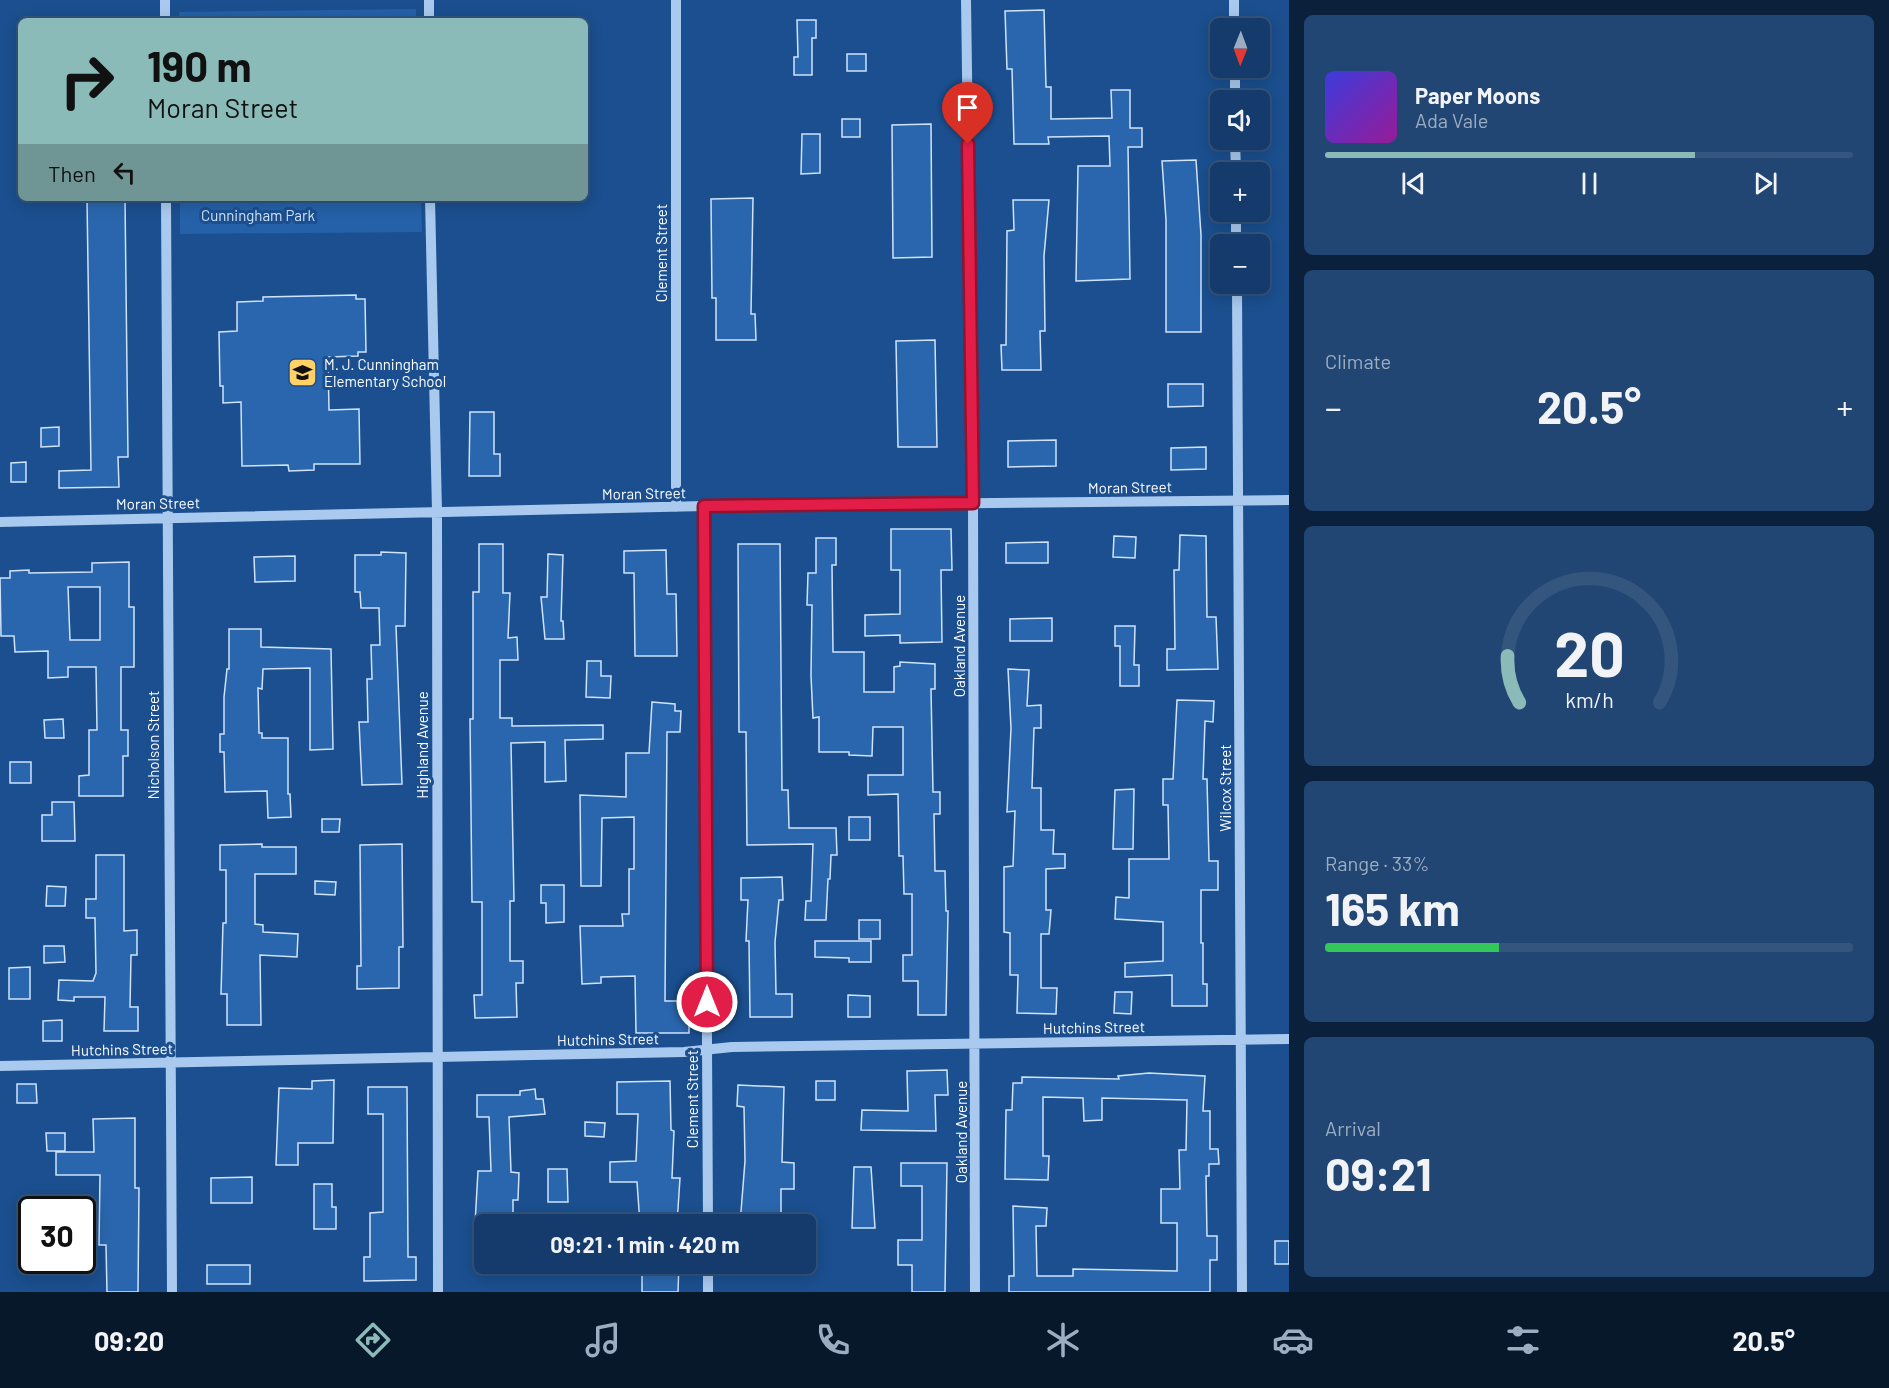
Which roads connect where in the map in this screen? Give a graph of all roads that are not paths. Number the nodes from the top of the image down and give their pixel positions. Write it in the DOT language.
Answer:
graph roads {
  1 [pos="165,0"];
  2 [pos="429,0"];
  3 [pos="676,0"];
  4 [pos="966,0"];
  5 [pos="1234,0"];
  6 [pos="165,18"];
  7 [pos="429,18"];
  8 [pos="1234,18"];
  9 [pos="166,201"];
  10 [pos="430,201"];
  11 [pos="1237,294"];
  12 [pos="1289,500"];
  13 [pos="1239,501"];
  14 [pos="973,503"];
  15 [pos="704,506"];
  16 [pos="676,507"];
  17 [pos="437,512"];
  18 [pos="166,518"];
  19 [pos="0,522"];
  20 [pos="1241,1040"];
  21 [pos="1289,1040"];
  22 [pos="976,1043"];
  23 [pos="707,1049"];
  24 [pos="437,1057"];
  25 [pos="170,1063"];
  26 [pos="0,1066"];
  27 [pos="708,1214"];
  28 [pos="708,1274"];
  29 [pos="172,1292"];
  30 [pos="438,1292"];
  31 [pos="708,1292"];
  32 [pos="975,1292"];
  33 [pos="1242,1292"];
  1 -- 6 [label="street"];
  2 -- 7 [label="street"];
  3 -- 16 [label="street, Clement Street"];
  4 -- 14 [label="street, Oakland Avenue"];
  5 -- 8 [label="street"];
  9 -- 18 [label="street, Nicholson Street"];
  10 -- 17 [label="street, Highland Avenue"];
  11 -- 13 [label="street, Wilcox Street"];
  12 -- 13 [label="street, Moran Street"];
  13 -- 14 [label="street, Moran Street"];
  13 -- 20 [label="street, Wilcox Street"];
  14 -- 15 [label="street, Moran Street"];
  14 -- 22 [label="street, Oakland Avenue"];
  15 -- 16 [label="street, Moran Street"];
  15 -- 23 [label="street, Clement Street"];
  16 -- 17 [label="street, Moran Street"];
  17 -- 18 [label="street, Moran Street"];
  17 -- 24 [label="street, Highland Avenue"];
  18 -- 19 [label="street, Moran Street"];
  18 -- 25 [label="street, Nicholson Street"];
  20 -- 21 [label="street, Hutchins Street"];
  20 -- 22 [label="street, Hutchins Street"];
  20 -- 33 [label="street, Wilcox Street"];
  22 -- 23 [label="street, Hutchins Street"];
  22 -- 32 [label="street, Oakland Avenue"];
  23 -- 24 [label="street, Hutchins Street"];
  23 -- 27 [label="street, Clement Street"];
  24 -- 25 [label="street, Hutchins Street"];
  24 -- 30 [label="street, Highland Avenue"];
  25 -- 26 [label="street, Hutchins Street"];
  25 -- 29 [label="street, Nicholson Street"];
  28 -- 31 [label="street"];
}
